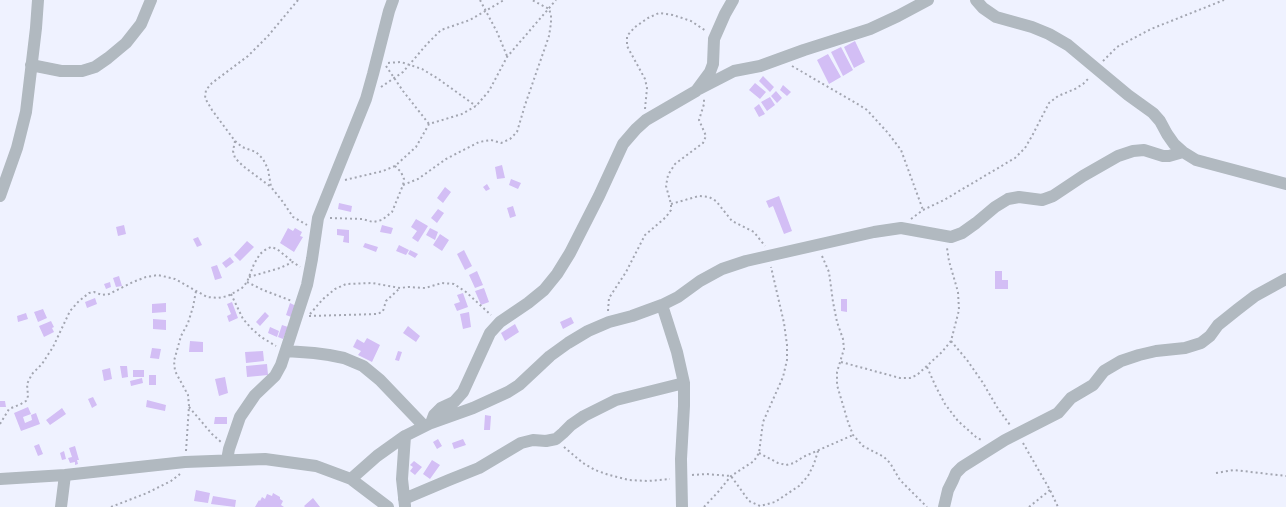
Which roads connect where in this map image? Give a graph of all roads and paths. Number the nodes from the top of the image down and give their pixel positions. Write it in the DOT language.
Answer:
graph roads {
  1 [pos="38,0"];
  2 [pos="151,0"];
  3 [pos="298,0"];
  4 [pos="393,0"];
  5 [pos="480,0"];
  6 [pos="504,0"];
  7 [pos="532,0"];
  8 [pos="556,0"];
  9 [pos="733,0"];
  10 [pos="928,0"];
  11 [pos="976,0"];
  12 [pos="1224,0"];
  13 [pos="549,9"];
  14 [pos="486,10"];
  15 [pos="714,39"];
  16 [pos="507,57"];
  17 [pos="780,59"];
  18 [pos="384,63"];
  19 [pos="410,64"];
  20 [pos="31,65"];
  21 [pos="1097,68"];
  22 [pos="394,79"];
  23 [pos="699,89"];
  24 [pos="366,99"];
  25 [pos="476,106"];
  26 [pos="646,120"];
  27 [pos="429,124"];
  28 [pos="235,141"];
  29 [pos="1183,152"];
  30 [pos="395,166"];
  31 [pos="332,184"];
  32 [pos="1286,184"];
  33 [pos="403,186"];
  34 [pos="271,187"];
  35 [pos="0,196"];
  36 [pos="671,204"];
  37 [pos="923,210"];
  38 [pos="318,218"];
  39 [pos="901,228"];
  40 [pos="317,230"];
  41 [pos="951,237"];
  42 [pos="813,246"];
  43 [pos="769,256"];
  44 [pos="293,262"];
  45 [pos="309,273"];
  46 [pos="248,278"];
  47 [pos="1286,279"];
  48 [pos="247,282"];
  49 [pos="400,288"];
  50 [pos="196,291"];
  51 [pos="231,294"];
  52 [pos="662,305"];
  53 [pos="300,306"];
  54 [pos="500,322"];
  55 [pos="609,322"];
  56 [pos="951,341"];
  57 [pos="286,351"];
  58 [pos="841,362"];
  59 [pos="927,367"];
  60 [pos="684,383"];
  61 [pos="189,406"];
  62 [pos="0,424"];
  63 [pos="428,424"];
  64 [pos="1017,434"];
  65 [pos="853,435"];
  66 [pos="405,436"];
  67 [pos="556,439"];
  68 [pos="992,447"];
  69 [pos="818,451"];
  70 [pos="759,453"];
  71 [pos="228,455"];
  72 [pos="185,462"];
  73 [pos="1216,473"];
  74 [pos="65,474"];
  75 [pos="730,476"];
  76 [pos="1286,476"];
  77 [pos="682,477"];
  78 [pos="0,479"];
  79 [pos="351,479"];
  80 [pos="1050,490"];
  81 [pos="405,503"];
  82 [pos="61,507"];
  83 [pos="111,507"];
  84 [pos="388,507"];
  85 [pos="682,507"];
  86 [pos="704,507"];
  87 [pos="927,507"];
  88 [pos="944,507"];
  89 [pos="1030,507"];
  90 [pos="1058,507"];
  1 -- 20 [label="street"];
  2 -- 20 [label="street"];
  3 -- 28 [label="path"];
  4 -- 24 [label="street"];
  5 -- 14 [label="path"];
  6 -- 14 [label="path"];
  7 -- 13 [label="path"];
  8 -- 13 [label="path"];
  9 -- 15 [label="street"];
  10 -- 17 [label="street"];
  11 -- 21 [label="street"];
  12 -- 21 [label="path"];
  13 -- 16 [label="path"];
  13 -- 33 [label="path"];
  14 -- 16 [label="path"];
  14 -- 19 [label="path"];
  15 -- 23 [label="street"];
  15 -- 26 [label="path"];
  16 -- 25 [label="path"];
  17 -- 23 [label="street"];
  17 -- 37 [label="path"];
  18 -- 19 [label="path"];
  19 -- 22 [label="path"];
  19 -- 25 [label="path"];
  20 -- 35 [label="street"];
  21 -- 29 [label="street"];
  21 -- 37 [label="path"];
  22 -- 24 [label="path"];
  22 -- 27 [label="path"];
  23 -- 26 [label="street"];
  23 -- 36 [label="path"];
  24 -- 31 [label="street"];
  25 -- 27 [label="path"];
  26 -- 54 [label="street"];
  27 -- 30 [label="path"];
  28 -- 34 [label="path"];
  28 -- 34 [label="path"];
  29 -- 32 [label="street"];
  29 -- 41 [label="street"];
  30 -- 31 [label="path"];
  30 -- 33 [label="path"];
  31 -- 38 [label="street"];
  33 -- 38 [label="path"];
  34 -- 40 [label="path"];
  36 -- 43 [label="path"];
  36 -- 55 [label="path"];
  37 -- 39 [label="path"];
  38 -- 40 [label="street"];
  39 -- 41 [label="street"];
  39 -- 42 [label="street"];
  40 -- 45 [label="street"];
  41 -- 56 [label="path"];
  42 -- 43 [label="street"];
  42 -- 58 [label="path"];
  43 -- 52 [label="street"];
  43 -- 70 [label="path"];
  44 -- 45 [label="path"];
  44 -- 46 [label="path"];
  44 -- 46 [label="path"];
  45 -- 53 [label="street"];
  46 -- 48 [label="path"];
  47 -- 64 [label="street"];
  48 -- 51 [label="path"];
  48 -- 53 [label="path"];
  49 -- 49 [label="path"];
  49 -- 54 [label="path"];
  50 -- 51 [label="path"];
  50 -- 61 [label="path"];
  50 -- 62 [label="path"];
  51 -- 57 [label="path"];
  52 -- 55 [label="street"];
  52 -- 60 [label="street"];
  53 -- 57 [label="street"];
  54 -- 63 [label="street"];
  55 -- 63 [label="street"];
  56 -- 59 [label="path"];
  56 -- 64 [label="path"];
  57 -- 63 [label="street"];
  57 -- 71 [label="street"];
  58 -- 59 [label="path"];
  58 -- 65 [label="path"];
  59 -- 68 [label="path"];
  60 -- 67 [label="street"];
  60 -- 77 [label="street"];
  61 -- 71 [label="path"];
  61 -- 72 [label="path"];
  63 -- 66 [label="street"];
  64 -- 68 [label="street"];
  64 -- 80 [label="path"];
  65 -- 69 [label="path"];
  65 -- 87 [label="path"];
  66 -- 79 [label="street"];
  66 -- 81 [label="street"];
  67 -- 77 [label="path"];
  67 -- 81 [label="street"];
  68 -- 88 [label="street"];
  69 -- 70 [label="path"];
  69 -- 75 [label="path"];
  70 -- 75 [label="path"];
  71 -- 72 [label="street"];
  71 -- 79 [label="street"];
  72 -- 74 [label="street"];
  72 -- 83 [label="path"];
  73 -- 76 [label="path"];
  74 -- 78 [label="street"];
  74 -- 82 [label="street"];
  75 -- 77 [label="path"];
  75 -- 86 [label="path"];
  77 -- 85 [label="street"];
  79 -- 84 [label="street"];
  80 -- 89 [label="path"];
  80 -- 90 [label="path"];
}
